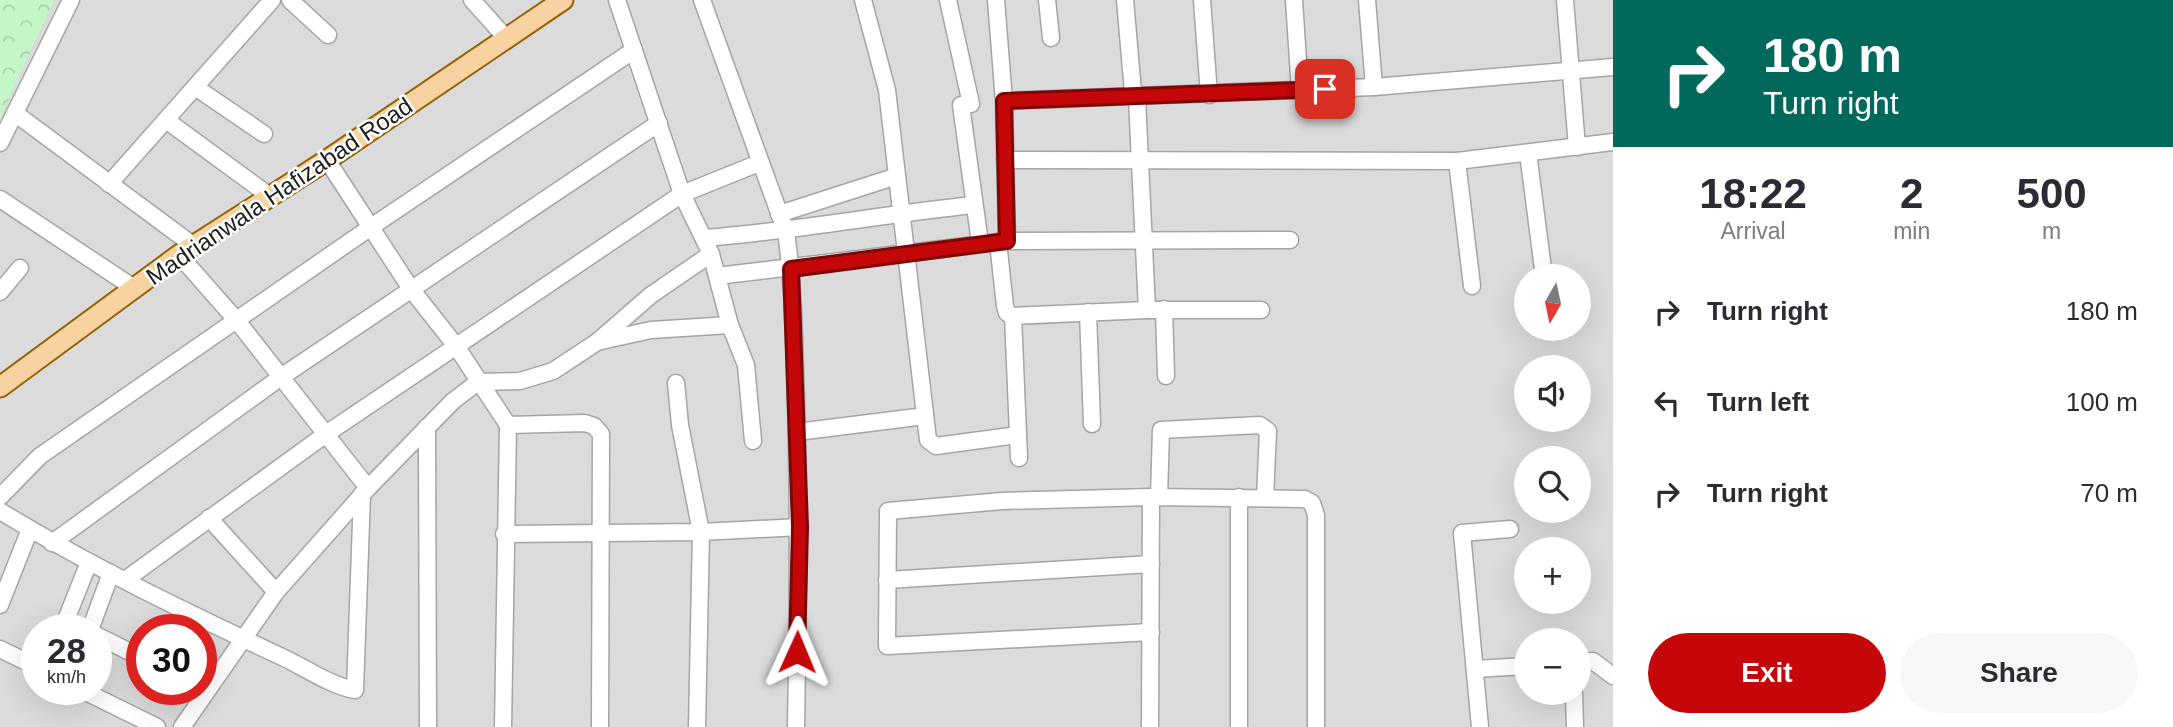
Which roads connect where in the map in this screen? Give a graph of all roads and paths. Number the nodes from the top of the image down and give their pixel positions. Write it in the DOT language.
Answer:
graph roads {
  1 [pos="71,0"];
  2 [pos="272,0"];
  3 [pos="290,0"];
  4 [pos="472,0"];
  5 [pos="563,0"];
  6 [pos="617,0"];
  7 [pos="702,0"];
  8 [pos="863,0"];
  9 [pos="948,0"];
  10 [pos="996,0"];
  11 [pos="1047,0"];
  12 [pos="1125,0"];
  13 [pos="1202,0"];
  14 [pos="1294,0"];
  15 [pos="1367,0"];
  16 [pos="1565,0"];
  17 [pos="328,34"];
  18 [pos="506,38"];
  19 [pos="1051,38"];
  20 [pos="634,50"];
  21 [pos="1613,67"];
  22 [pos="1571,71"];
  23 [pos="194,87"];
  24 [pos="1374,87"];
  25 [pos="1300,90"];
  26 [pos="1209,95"];
  27 [pos="1137,99"];
  28 [pos="1004,101"];
  29 [pos="16,114"];
  30 [pos="166,120"];
  31 [pos="659,123"];
  32 [pos="264,134"];
  33 [pos="1613,142"];
  34 [pos="0,143"];
  35 [pos="1577,148"];
  36 [pos="1528,153"];
  37 [pos="327,160"];
  38 [pos="1005,160"];
  39 [pos="1140,161"];
  40 [pos="1457,161"];
  41 [pos="759,163"];
  42 [pos="897,176"];
  43 [pos="109,184"];
  44 [pos="682,194"];
  45 [pos="271,197"];
  46 [pos="0,199"];
  47 [pos="974,205"];
  48 [pos="901,213"];
  49 [pos="779,214"];
  50 [pos="370,227"];
  51 [pos="786,232"];
  52 [pos="705,238"];
  53 [pos="1290,240"];
  54 [pos="1002,241"];
  55 [pos="1144,241"];
  56 [pos="980,243"];
  57 [pos="186,250"];
  58 [pos="905,252"];
  59 [pos="711,254"];
  60 [pos="1542,264"];
  61 [pos="20,268"];
  62 [pos="791,269"];
  63 [pos="717,276"];
  64 [pos="1472,286"];
  65 [pos="134,288"];
  66 [pos="411,289"];
  67 [pos="0,292"];
  68 [pos="1164,309"];
  69 [pos="1147,310"];
  70 [pos="1261,310"];
  71 [pos="1088,312"];
  72 [pos="1013,316"];
  73 [pos="238,321"];
  74 [pos="730,325"];
  75 [pos="597,342"];
  76 [pos="456,346"];
  77 [pos="1166,376"];
  78 [pos="281,377"];
  79 [pos="478,382"];
  80 [pos="676,383"];
  81 [pos="0,387"];
  82 [pos="925,415"];
  83 [pos="1092,424"];
  84 [pos="508,425"];
  85 [pos="427,427"];
  86 [pos="797,432"];
  87 [pos="326,435"];
  88 [pos="1018,435"];
  89 [pos="753,441"];
  90 [pos="1019,458"];
  91 [pos="365,491"];
  92 [pos="0,497"];
  93 [pos="1155,497"];
  94 [pos="1239,497"];
  95 [pos="1265,498"];
  96 [pos="0,511"];
  97 [pos="209,518"];
  98 [pos="800,527"];
  99 [pos="30,529"];
  100 [pos="1510,529"];
  101 [pos="601,532"];
  102 [pos="701,532"];
  103 [pos="504,534"];
  104 [pos="52,543"];
  105 [pos="89,562"];
  106 [pos="1151,564"];
  107 [pos="118,576"];
  108 [pos="887,580"];
  109 [pos="276,592"];
  110 [pos="0,605"];
  111 [pos="68,614"];
  112 [pos="97,614"];
  113 [pos="1151,632"];
  114 [pos="242,639"];
  115 [pos="0,649"];
  116 [pos="1613,655"];
  117 [pos="21,659"];
  118 [pos="1591,661"];
  119 [pos="1599,665"];
  120 [pos="1514,667"];
  121 [pos="1475,669"];
  122 [pos="217,672"];
  123 [pos="1613,676"];
  124 [pos="112,705"];
  125 [pos="195,705"];
  126 [pos="1574,705"];
  127 [pos="158,727"];
  128 [pos="182,727"];
  129 [pos="428,727"];
  130 [pos="503,727"];
  131 [pos="600,727"];
  132 [pos="697,727"];
  133 [pos="796,727"];
  134 [pos="1150,727"];
  135 [pos="1239,727"];
  136 [pos="1316,727"];
  137 [pos="1480,727"];
  138 [pos="1575,727"];
  1 -- 29 [label="street"];
  2 -- 23 [label="street"];
  3 -- 17 [label="street"];
  4 -- 18 [label="street"];
  5 -- 18 [label="main road, Madrianwala Hafizabad Road"];
  6 -- 20 [label="street"];
  7 -- 41 [label="street"];
  8 -- 42 [label="street"];
  9 -- 47 [label="street"];
  10 -- 28 [label="street"];
  11 -- 19 [label="street"];
  12 -- 27 [label="street"];
  13 -- 26 [label="street"];
  14 -- 25 [label="street"];
  15 -- 24 [label="street"];
  16 -- 22 [label="street"];
  18 -- 37 [label="main road, Madrianwala Hafizabad Road"];
  20 -- 31 [label="street"];
  20 -- 50 [label="street"];
  21 -- 22 [label="street"];
  22 -- 24 [label="street"];
  22 -- 35 [label="street"];
  23 -- 30 [label="street"];
  23 -- 32 [label="street"];
  24 -- 25 [label="street"];
  25 -- 26 [label="street"];
  26 -- 27 [label="street"];
  27 -- 28 [label="street"];
  27 -- 39 [label="street"];
  28 -- 38 [label="street"];
  29 -- 34 [label="street"];
  29 -- 43 [label="street"];
  30 -- 43 [label="street"];
  30 -- 45 [label="street"];
  31 -- 44 [label="street"];
  31 -- 66 [label="street"];
  33 -- 35 [label="street"];
  35 -- 36 [label="street"];
  36 -- 40 [label="street"];
  36 -- 60 [label="street"];
  37 -- 45 [label="main road, Madrianwala Hafizabad Road"];
  37 -- 50 [label="street"];
  38 -- 39 [label="street"];
  38 -- 54 [label="street"];
  39 -- 40 [label="street"];
  39 -- 55 [label="street"];
  40 -- 64 [label="street"];
  41 -- 44 [label="street"];
  41 -- 49 [label="street"];
  42 -- 48 [label="street"];
  42 -- 49 [label="street"];
  43 -- 57 [label="street"];
  44 -- 52 [label="street"];
  44 -- 76 [label="street"];
  45 -- 57 [label="main road, Madrianwala Hafizabad Road"];
  46 -- 65 [label="street"];
  47 -- 48 [label="street"];
  47 -- 56 [label="street"];
  48 -- 51 [label="street"];
  48 -- 58 [label="street"];
  49 -- 51 [label="street"];
  50 -- 66 [label="street"];
  50 -- 73 [label="street"];
  51 -- 52 [label="street"];
  51 -- 62 [label="street"];
  52 -- 59 [label="street"];
  53 -- 55 [label="street"];
  54 -- 55 [label="street"];
  54 -- 56 [label="street"];
  54 -- 72 [label="street"];
  55 -- 69 [label="street"];
  56 -- 58 [label="street"];
  57 -- 65 [label="main road, Madrianwala Hafizabad Road"];
  57 -- 73 [label="street"];
  58 -- 62 [label="street"];
  58 -- 82 [label="street"];
  59 -- 63 [label="street"];
  59 -- 75 [label="street"];
  61 -- 67 [label="street"];
  62 -- 63 [label="street"];
  62 -- 86 [label="street"];
  63 -- 74 [label="street"];
  65 -- 81 [label="main road, Madrianwala Hafizabad Road"];
  66 -- 76 [label="street"];
  66 -- 78 [label="street"];
  68 -- 69 [label="street"];
  68 -- 70 [label="street"];
  68 -- 77 [label="street"];
  69 -- 71 [label="street"];
  71 -- 72 [label="street"];
  71 -- 83 [label="street"];
  72 -- 88 [label="street"];
  73 -- 78 [label="street"];
  73 -- 92 [label="street"];
  74 -- 75 [label="street"];
  74 -- 89 [label="street"];
  75 -- 79 [label="street"];
  76 -- 79 [label="street"];
  76 -- 87 [label="street"];
  78 -- 87 [label="street"];
  78 -- 104 [label="street"];
  79 -- 84 [label="street"];
  79 -- 85 [label="street"];
  80 -- 102 [label="street"];
  82 -- 86 [label="street"];
  82 -- 88 [label="street"];
  84 -- 101 [label="street"];
  84 -- 103 [label="street"];
  85 -- 91 [label="street"];
  85 -- 129 [label="street"];
  86 -- 98 [label="street"];
  87 -- 91 [label="street"];
  87 -- 97 [label="street"];
  88 -- 90 [label="street"];
  91 -- 109 [label="street"];
  91 -- 114 [label="street"];
  93 -- 94 [label="street"];
  93 -- 95 [label="street"];
  93 -- 106 [label="street"];
  93 -- 108 [label="street"];
  94 -- 95 [label="street"];
  94 -- 135 [label="street"];
  95 -- 136 [label="street"];
  96 -- 99 [label="street"];
  97 -- 107 [label="street"];
  97 -- 109 [label="street"];
  98 -- 102 [label="street"];
  98 -- 133 [label="street"];
  99 -- 104 [label="street"];
  99 -- 110 [label="street"];
  100 -- 121 [label="street"];
  101 -- 102 [label="street"];
  101 -- 103 [label="street"];
  101 -- 131 [label="street"];
  102 -- 132 [label="street"];
  103 -- 130 [label="street"];
  104 -- 105 [label="street"];
  105 -- 107 [label="street"];
  105 -- 111 [label="street"];
  106 -- 108 [label="street"];
  106 -- 113 [label="street"];
  107 -- 112 [label="street"];
  107 -- 114 [label="street"];
  108 -- 113 [label="street"];
  109 -- 114 [label="street"];
  113 -- 134 [label="street"];
  114 -- 122 [label="street"];
  115 -- 117 [label="street"];
  116 -- 119 [label="street"];
  118 -- 119 [label="street"];
  119 -- 123 [label="street"];
  120 -- 121 [label="street"];
  121 -- 137 [label="street"];
  124 -- 127 [label="street"];
  125 -- 128 [label="street"];
  126 -- 138 [label="street"];
}
